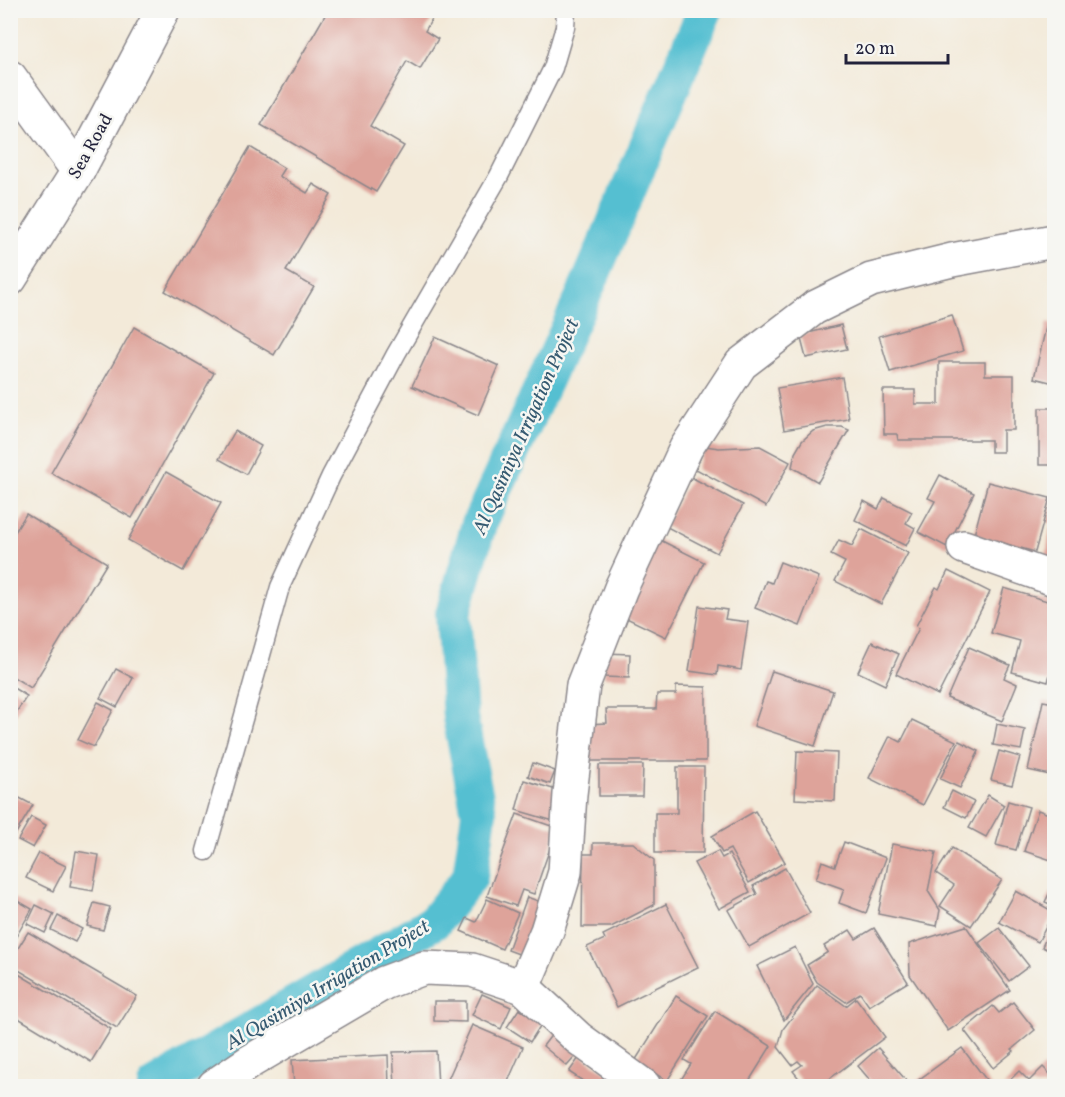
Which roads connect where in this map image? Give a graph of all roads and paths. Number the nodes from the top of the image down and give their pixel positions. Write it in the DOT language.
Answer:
graph roads {
  1 [pos="163,10"];
  2 [pos="566,10"];
  3 [pos="10,77"];
  4 [pos="78,171"];
  5 [pos="1054,241"];
  6 [pos="10,279"];
  7 [pos="964,547"];
  8 [pos="1054,579"];
  9 [pos="206,851"];
  10 [pos="523,987"];
  11 [pos="214,1086"];
  12 [pos="644,1086"];
  1 -- 4 [label="main road, Sea Road"];
  2 -- 9 [label="lane"];
  3 -- 4 [label="main road"];
  4 -- 6 [label="main road, Sea Road"];
  5 -- 10 [label="main road"];
  7 -- 8 [label="main road"];
  10 -- 11 [label="main road"];
  10 -- 12 [label="main road"];
}
